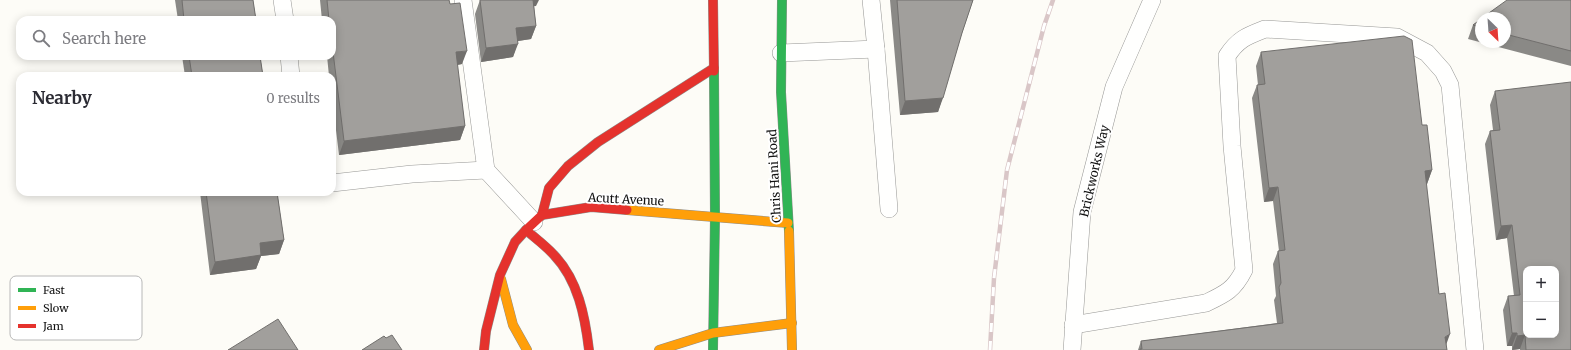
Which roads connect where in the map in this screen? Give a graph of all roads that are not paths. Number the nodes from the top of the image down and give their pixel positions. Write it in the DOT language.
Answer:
graph roads {
  1 [pos="282,0"];
  2 [pos="464,0"];
  3 [pos="713,0"];
  4 [pos="782,0"];
  5 [pos="871,0"];
  6 [pos="1152,0"];
  7 [pos="284,16"];
  8 [pos="876,49"];
  9 [pos="782,53"];
  10 [pos="289,60"];
  11 [pos="714,68"];
  12 [pos="291,72"];
  13 [pos="486,170"];
  14 [pos="336,183"];
  15 [pos="889,209"];
  16 [pos="715,217"];
  17 [pos="534,222"];
  18 [pos="788,224"];
  19 [pos="500,275"];
  20 [pos="792,323"];
  21 [pos="1073,325"];
  22 [pos="713,333"];
  23 [pos="484,350"];
  24 [pos="527,350"];
  25 [pos="589,350"];
  26 [pos="660,350"];
  27 [pos="713,350"];
  28 [pos="792,350"];
  29 [pos="1072,350"];
  30 [pos="1475,350"];
  1 -- 7 [label="lane"];
  2 -- 13 [label="lane"];
  3 -- 11 [label="main road"];
  4 -- 9 [label="main road, Chris Hani Road"];
  5 -- 8 [label="lane"];
  6 -- 21 [label="lane, Brickworks Way"];
  8 -- 9 [label="lane"];
  8 -- 15 [label="lane"];
  9 -- 18 [label="main road, Chris Hani Road"];
  10 -- 12 [label="lane"];
  11 -- 16 [label="main road"];
  11 -- 17 [label="main road"];
  13 -- 14 [label="lane"];
  13 -- 17 [label="lane"];
  16 -- 17 [label="main road, Acutt Avenue"];
  16 -- 18 [label="main road, Acutt Avenue"];
  16 -- 22 [label="main road"];
  17 -- 19 [label="main road"];
  17 -- 25 [label="main road"];
  18 -- 20 [label="main road, Chris Hani Road"];
  19 -- 23 [label="main road"];
  19 -- 24 [label="main road"];
  20 -- 22 [label="main road"];
  20 -- 28 [label="main road, Chris Hani Road"];
  21 -- 29 [label="lane, Brickworks Way"];
  21 -- 30 [label="lane"];
  22 -- 26 [label="main road"];
  22 -- 27 [label="main road"];
}
